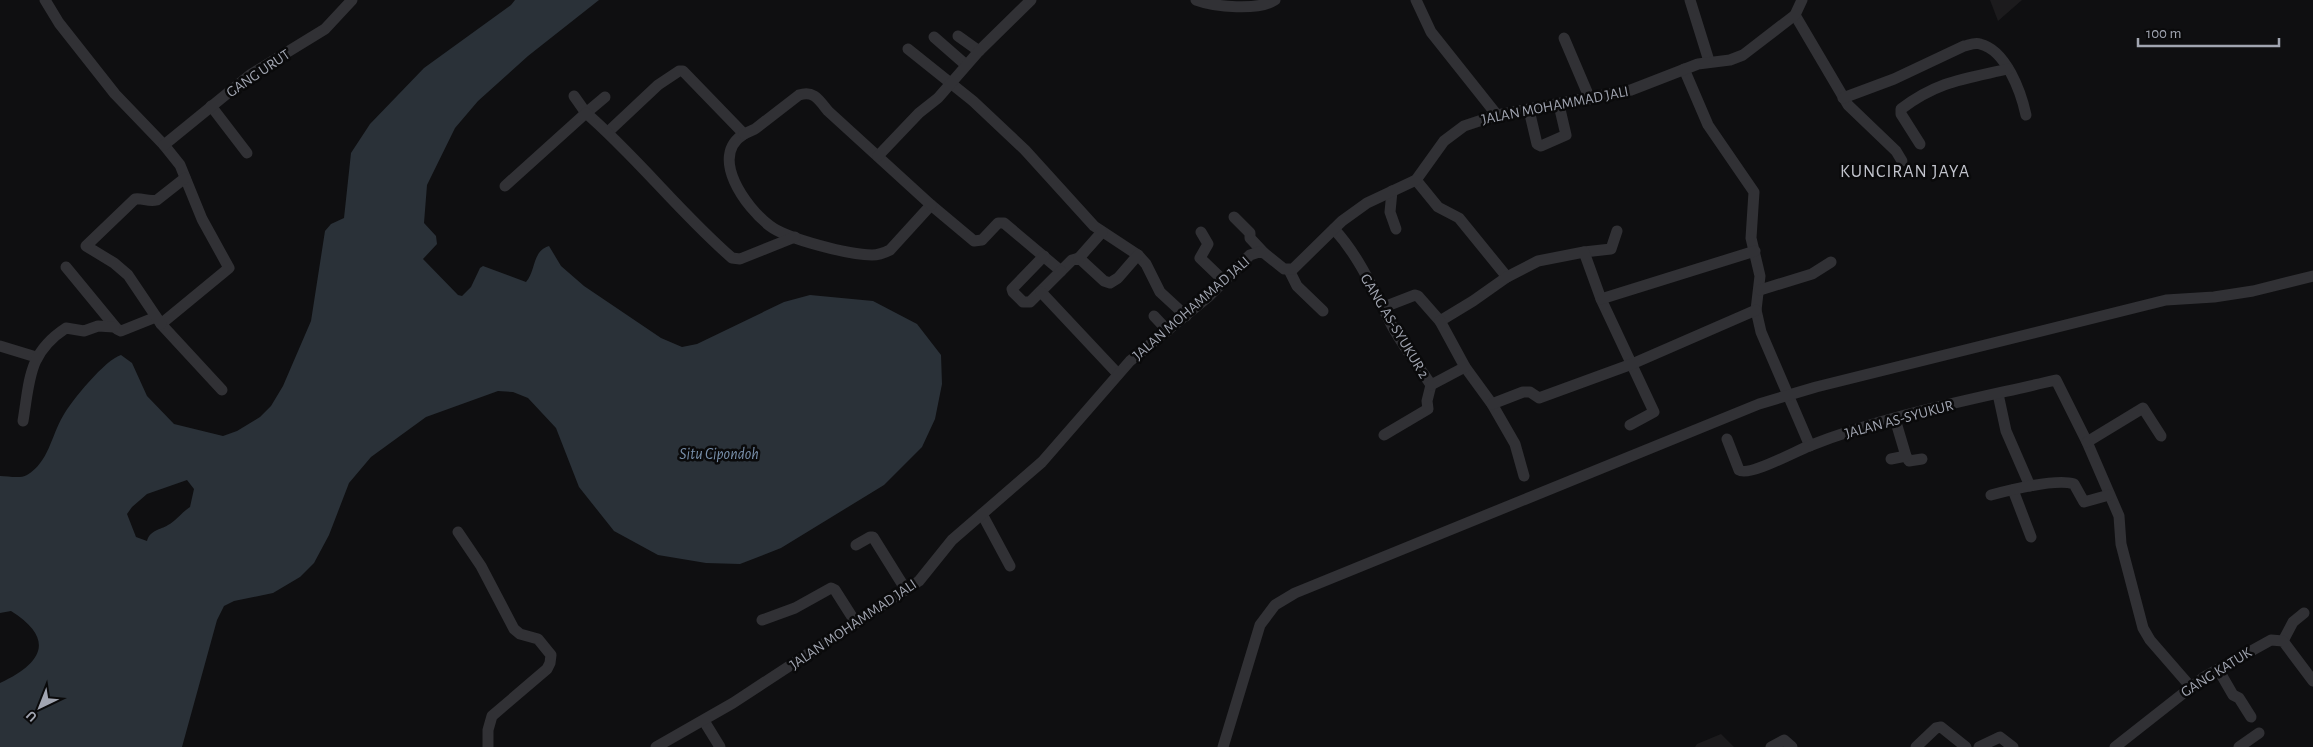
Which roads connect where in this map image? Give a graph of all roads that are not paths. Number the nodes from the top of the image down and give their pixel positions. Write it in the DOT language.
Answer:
graph roads {
  1 [pos="45,0"];
  2 [pos="352,0"];
  3 [pos="1031,0"];
  4 [pos="1196,0"];
  5 [pos="1275,0"];
  6 [pos="1416,0"];
  7 [pos="1690,0"];
  8 [pos="1802,0"];
  9 [pos="1795,15"];
  10 [pos="958,36"];
  11 [pos="934,37"];
  12 [pos="1564,38"];
  13 [pos="908,49"];
  14 [pos="979,51"];
  15 [pos="1708,61"];
  16 [pos="966,65"];
  17 [pos="2008,68"];
  18 [pos="1684,69"];
  19 [pos="951,84"];
  20 [pos="574,96"];
  21 [pos="604,97"];
  22 [pos="1843,98"];
  23 [pos="1590,99"];
  24 [pos="1559,105"];
  25 [pos="211,106"];
  26 [pos="1529,110"];
  27 [pos="586,113"];
  28 [pos="2026,114"];
  29 [pos="1497,115"];
  30 [pos="608,132"];
  31 [pos="744,134"];
  32 [pos="1920,144"];
  33 [pos="164,145"];
  34 [pos="247,153"];
  35 [pos="878,156"];
  36 [pos="1902,161"];
  37 [pos="185,178"];
  38 [pos="1416,180"];
  39 [pos="505,186"];
  40 [pos="1392,191"];
  41 [pos="931,206"];
  42 [pos="1234,217"];
  43 [pos="1334,229"];
  44 [pos="1396,229"];
  45 [pos="1617,231"];
  46 [pos="1102,232"];
  47 [pos="1201,232"];
  48 [pos="795,237"];
  49 [pos="1755,251"];
  50 [pos="1584,252"];
  51 [pos="1264,253"];
  52 [pos="1138,255"];
  53 [pos="1044,256"];
  54 [pos="1079,258"];
  55 [pos="1831,262"];
  56 [pos="66,267"];
  57 [pos="1289,270"];
  58 [pos="1061,271"];
  59 [pos="2313,276"];
  60 [pos="1507,277"];
  61 [pos="1224,281"];
  62 [pos="1760,290"];
  63 [pos="1041,292"];
  64 [pos="1601,299"];
  65 [pos="1384,307"];
  66 [pos="1756,310"];
  67 [pos="1323,311"];
  68 [pos="1154,316"];
  69 [pos="1186,316"];
  70 [pos="159,320"];
  71 [pos="1440,321"];
  72 [pos="114,327"];
  73 [pos="1168,331"];
  74 [pos="0,346"];
  75 [pos="36,357"];
  76 [pos="1632,364"];
  77 [pos="1465,367"];
  78 [pos="1118,374"];
  79 [pos="1431,385"];
  80 [pos="222,390"];
  81 [pos="1998,394"];
  82 [pos="1788,395"];
  83 [pos="1492,404"];
  84 [pos="1895,419"];
  85 [pos="23,421"];
  86 [pos="1630,426"];
  87 [pos="1384,435"];
  88 [pos="2161,436"];
  89 [pos="1727,439"];
  90 [pos="2087,442"];
  91 [pos="1810,446"];
  92 [pos="1906,456"];
  93 [pos="1891,459"];
  94 [pos="1922,459"];
  95 [pos="1524,476"];
  96 [pos="2030,486"];
  97 [pos="2013,490"];
  98 [pos="2109,494"];
  99 [pos="1991,495"];
  100 [pos="982,514"];
  101 [pos="458,532"];
  102 [pos="2031,537"];
  103 [pos="856,545"];
  104 [pos="1010,566"];
  105 [pos="906,590"];
  106 [pos="2304,613"];
  107 [pos="762,620"];
  108 [pos="856,623"];
  109 [pos="2283,641"];
  110 [pos="2218,669"];
  111 [pos="2313,680"];
  112 [pos="2190,686"];
  113 [pos="2251,717"];
  114 [pos="704,721"];
  115 [pos="2259,733"];
  116 [pos="488,747"];
  117 [pos="656,747"];
  118 [pos="720,747"];
  119 [pos="1223,747"];
  120 [pos="1770,747"];
  121 [pos="1792,747"];
  122 [pos="1916,747"];
  123 [pos="1966,747"];
  124 [pos="1979,747"];
  125 [pos="2013,747"];
  126 [pos="2115,747"];
  127 [pos="2239,747"];
  1 -- 33 [label="street"];
  2 -- 25 [label="street, GANG URUT"];
  3 -- 14 [label="street"];
  4 -- 5 [label="street"];
  6 -- 29 [label="street"];
  7 -- 15 [label="street"];
  8 -- 9 [label="street, JALAN MOHAMMAD JALI"];
  9 -- 15 [label="street, JALAN MOHAMMAD JALI"];
  9 -- 22 [label="street"];
  10 -- 14 [label="street"];
  11 -- 16 [label="street"];
  12 -- 23 [label="street"];
  13 -- 19 [label="street"];
  14 -- 16 [label="street"];
  15 -- 18 [label="street, JALAN MOHAMMAD JALI"];
  16 -- 19 [label="street"];
  17 -- 22 [label="street"];
  17 -- 28 [label="street"];
  17 -- 32 [label="street"];
  18 -- 23 [label="street, JALAN MOHAMMAD JALI"];
  18 -- 49 [label="street"];
  19 -- 35 [label="street"];
  19 -- 46 [label="street"];
  20 -- 27 [label="street"];
  21 -- 27 [label="street"];
  22 -- 36 [label="street"];
  23 -- 24 [label="street, JALAN MOHAMMAD JALI"];
  24 -- 26 [label="street, JALAN MOHAMMAD JALI"];
  24 -- 26 [label="street"];
  25 -- 33 [label="street, GANG URUT"];
  25 -- 34 [label="street"];
  26 -- 29 [label="street, JALAN MOHAMMAD JALI"];
  27 -- 30 [label="street"];
  27 -- 39 [label="street"];
  29 -- 38 [label="street, JALAN MOHAMMAD JALI"];
  30 -- 31 [label="street"];
  30 -- 48 [label="street"];
  31 -- 35 [label="street"];
  31 -- 48 [label="street"];
  33 -- 37 [label="street"];
  35 -- 41 [label="street"];
  37 -- 70 [label="street"];
  37 -- 70 [label="street"];
  38 -- 40 [label="street, JALAN MOHAMMAD JALI"];
  38 -- 60 [label="street"];
  40 -- 43 [label="street, JALAN MOHAMMAD JALI"];
  40 -- 44 [label="street"];
  41 -- 48 [label="street"];
  41 -- 53 [label="street"];
  42 -- 51 [label="street"];
  43 -- 57 [label="street, JALAN MOHAMMAD JALI"];
  43 -- 65 [label="street, GANG AS-SYUKUR 2"];
  45 -- 50 [label="street"];
  46 -- 52 [label="street"];
  46 -- 54 [label="street"];
  47 -- 61 [label="street"];
  49 -- 62 [label="street"];
  49 -- 64 [label="street"];
  50 -- 60 [label="street"];
  50 -- 64 [label="street"];
  51 -- 57 [label="street, JALAN MOHAMMAD JALI"];
  51 -- 61 [label="street, JALAN MOHAMMAD JALI"];
  52 -- 54 [label="street"];
  52 -- 69 [label="street"];
  53 -- 58 [label="street"];
  53 -- 63 [label="street"];
  54 -- 58 [label="street"];
  55 -- 62 [label="street"];
  56 -- 72 [label="street"];
  57 -- 67 [label="street"];
  58 -- 63 [label="street"];
  59 -- 82 [label="street"];
  60 -- 71 [label="street"];
  61 -- 69 [label="street, JALAN MOHAMMAD JALI"];
  62 -- 66 [label="street"];
  63 -- 78 [label="street"];
  64 -- 76 [label="street"];
  65 -- 71 [label="street"];
  65 -- 79 [label="street, GANG AS-SYUKUR 2"];
  66 -- 76 [label="street"];
  66 -- 82 [label="street"];
  68 -- 73 [label="street"];
  69 -- 73 [label="street, JALAN MOHAMMAD JALI"];
  70 -- 72 [label="street"];
  70 -- 80 [label="street"];
  71 -- 77 [label="street"];
  72 -- 75 [label="street"];
  73 -- 78 [label="street, JALAN MOHAMMAD JALI"];
  74 -- 75 [label="street"];
  75 -- 85 [label="street"];
  76 -- 83 [label="street"];
  76 -- 86 [label="street"];
  77 -- 79 [label="street"];
  77 -- 83 [label="street"];
  78 -- 100 [label="street, JALAN MOHAMMAD JALI"];
  79 -- 87 [label="street, GANG AS-SYUKUR 2"];
  81 -- 84 [label="street, JALAN AS-SYUKUR"];
  81 -- 90 [label="street, JALAN AS-SYUKUR"];
  81 -- 96 [label="street"];
  82 -- 91 [label="street"];
  82 -- 119 [label="street"];
  83 -- 95 [label="street"];
  84 -- 91 [label="street, JALAN AS-SYUKUR"];
  84 -- 92 [label="street"];
  88 -- 90 [label="street"];
  89 -- 91 [label="street, JALAN AS-SYUKUR"];
  90 -- 98 [label="street, JALAN AS-SYUKUR"];
  92 -- 93 [label="street"];
  92 -- 94 [label="street"];
  96 -- 97 [label="street"];
  96 -- 98 [label="street"];
  97 -- 99 [label="street"];
  97 -- 102 [label="street"];
  98 -- 112 [label="street, JALAN AS-SYUKUR"];
  100 -- 104 [label="street"];
  100 -- 105 [label="street, JALAN MOHAMMAD JALI"];
  101 -- 116 [label="street"];
  103 -- 105 [label="street"];
  105 -- 108 [label="street, JALAN MOHAMMAD JALI"];
  106 -- 109 [label="street"];
  107 -- 108 [label="street"];
  108 -- 114 [label="street, JALAN MOHAMMAD JALI"];
  109 -- 110 [label="street, GANG KATUK"];
  109 -- 111 [label="street"];
  110 -- 112 [label="street, GANG KATUK"];
  110 -- 113 [label="street"];
  112 -- 126 [label="street, GANG KATUK"];
  114 -- 117 [label="street, JALAN MOHAMMAD JALI"];
  114 -- 118 [label="street"];
  115 -- 127 [label="street"];
  120 -- 121 [label="street"];
  122 -- 123 [label="street"];
  124 -- 125 [label="street"];
}
